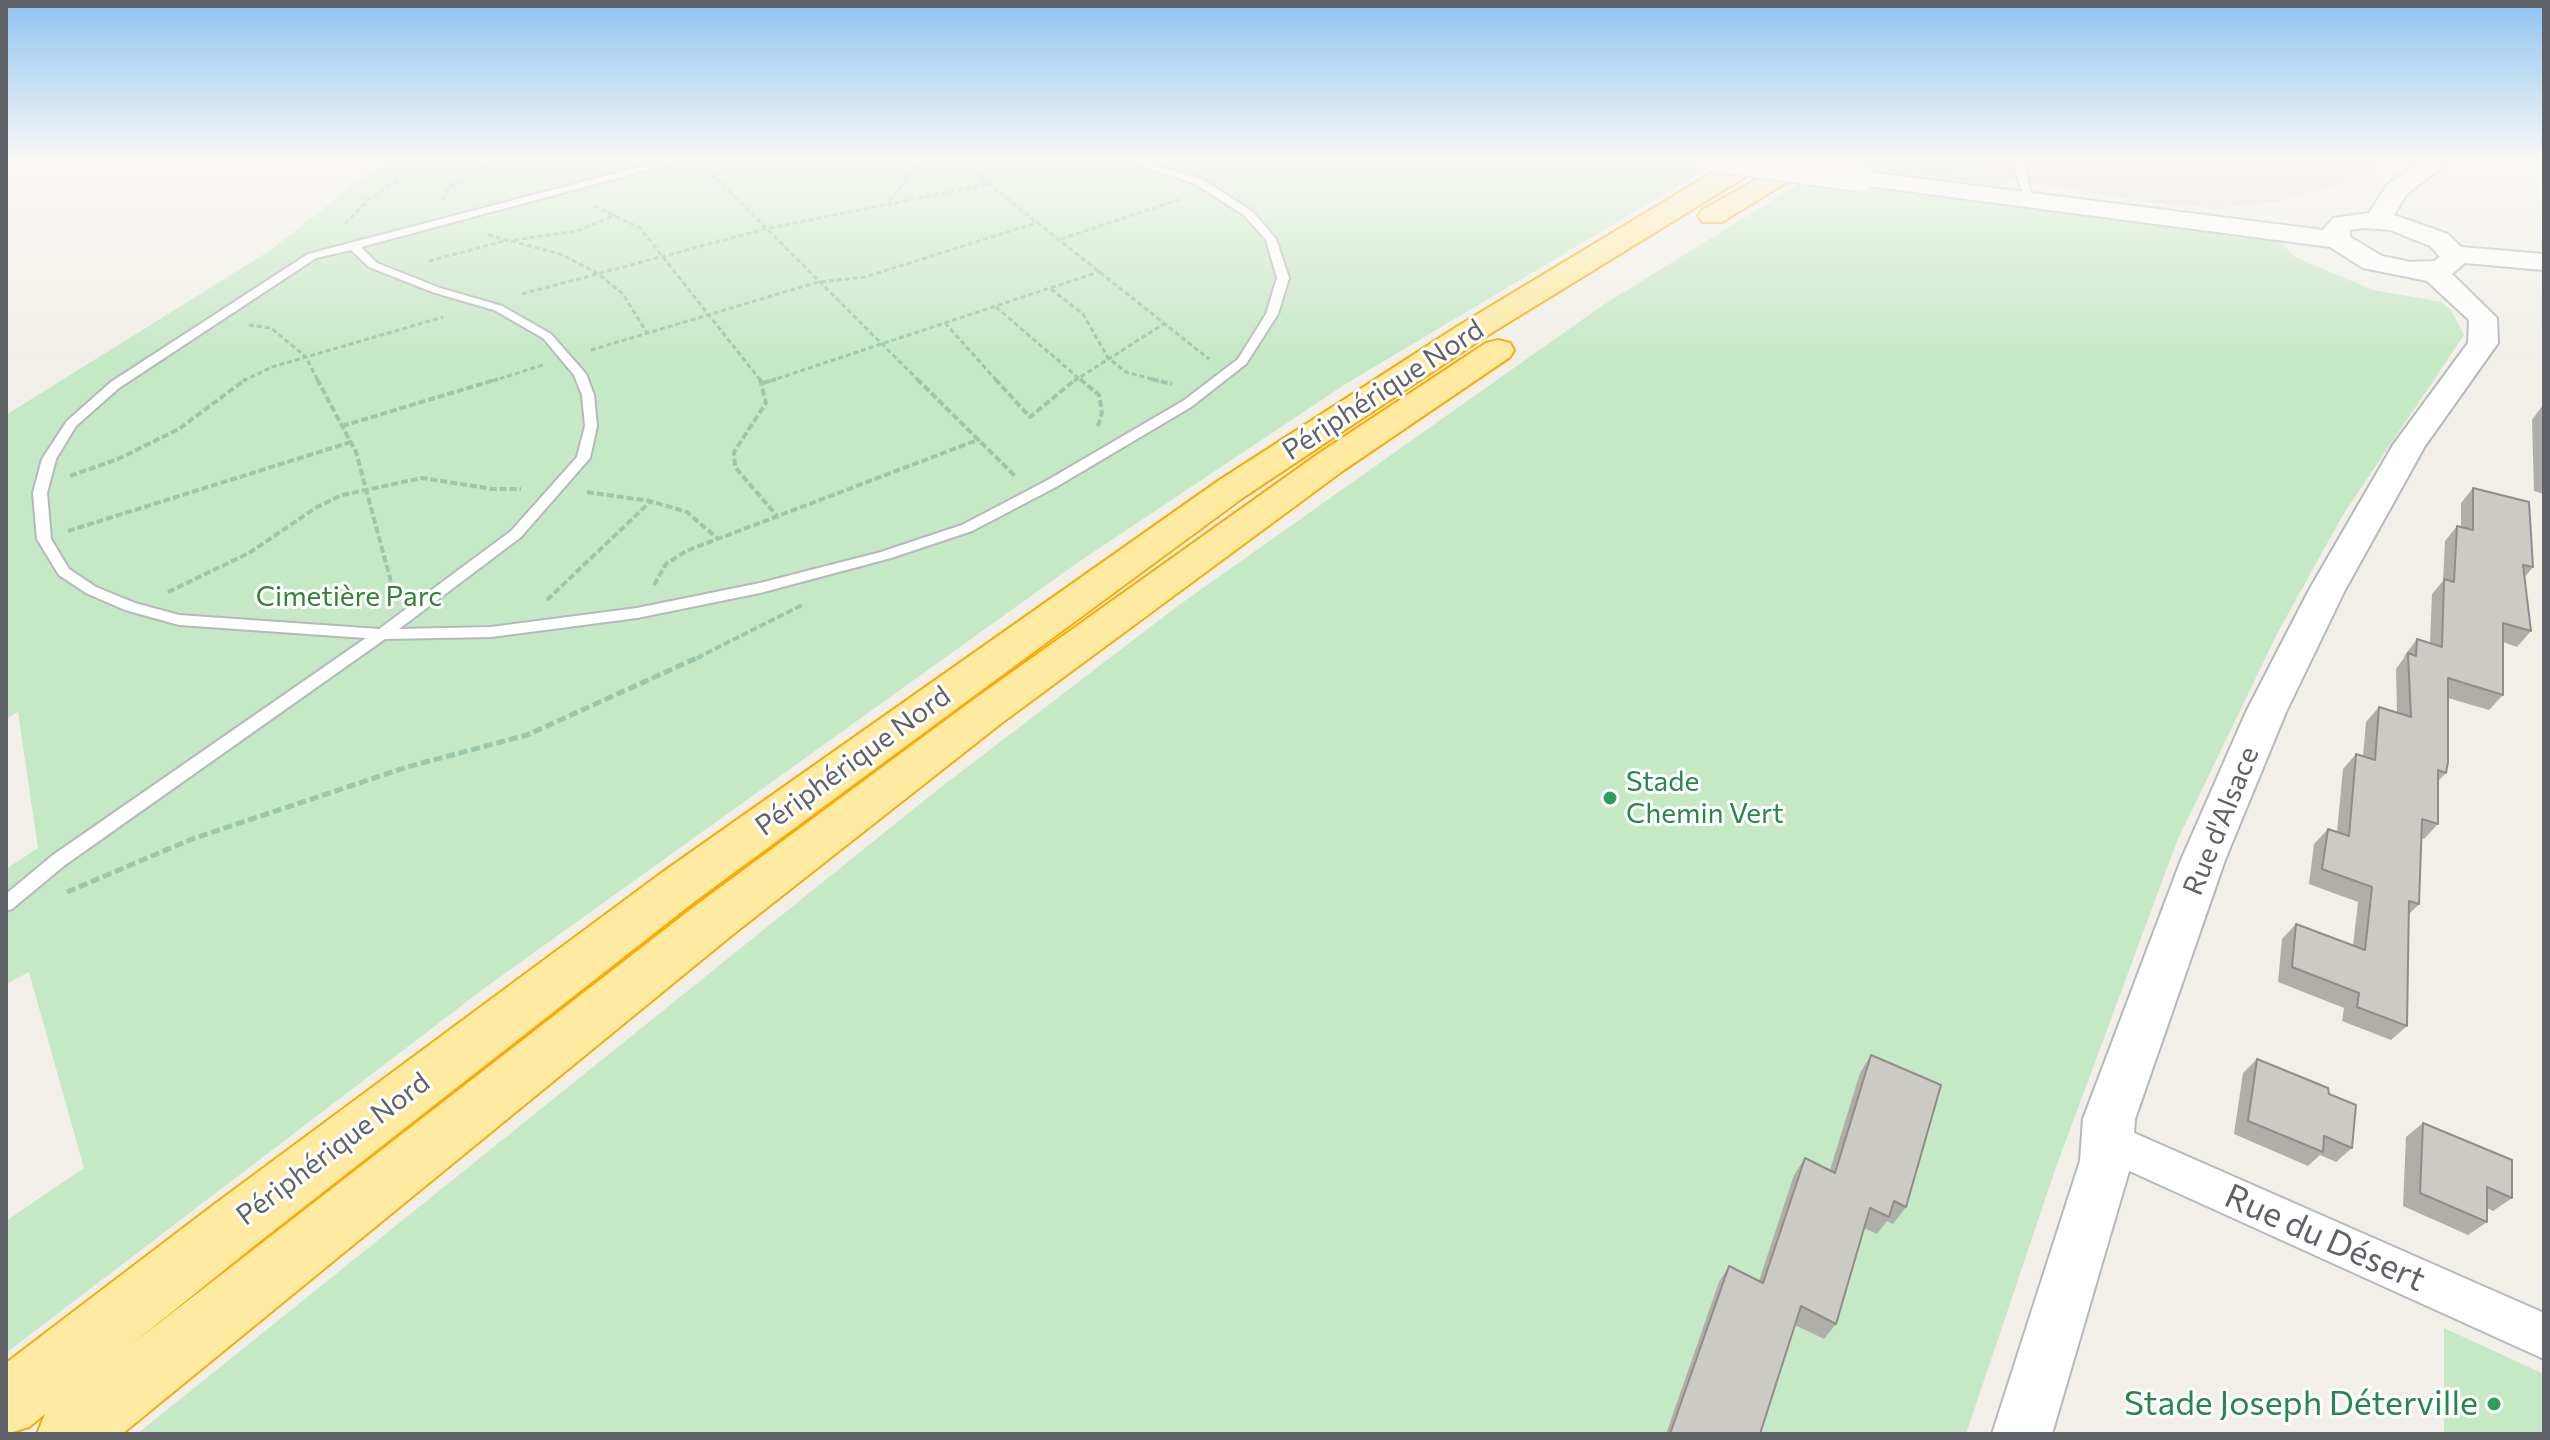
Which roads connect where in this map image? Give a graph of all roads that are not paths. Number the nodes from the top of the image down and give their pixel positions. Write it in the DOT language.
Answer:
graph roads {
  1 [pos="431,225"];
  2 [pos="1259,225"];
  3 [pos="1661,225"];
  4 [pos="1680,225"];
  5 [pos="2217,225"];
  6 [pos="2340,225"];
  7 [pos="2394,225"];
  8 [pos="2337,240"];
  9 [pos="349,247"];
  10 [pos="2440,262"];
  11 [pos="2544,262"];
  12 [pos="382,634"];
  13 [pos="6,904"];
  14 [pos="2107,1140"];
  15 [pos="2544,1336"];
  16 [pos="6,1404"];
  17 [pos="70,1434"];
  18 [pos="2022,1434"];
  1 -- 9 [label="lane"];
  2 -- 12 [label="lane"];
  3 -- 16 [label="highway, Périphérique Nord"];
  4 -- 17 [label="highway, Périphérique Nord"];
  5 -- 8 [label="street"];
  6 -- 8 [label="street"];
  7 -- 10 [label="street, Rue d'Alsace"];
  8 -- 10 [label="street"];
  9 -- 12 [label="lane"];
  9 -- 12 [label="lane"];
  10 -- 11 [label="street"];
  10 -- 14 [label="street, Rue d'Alsace"];
  12 -- 13 [label="lane"];
  14 -- 15 [label="street, Rue du Désert"];
  14 -- 18 [label="street, Rue d'Alsace"];
}
